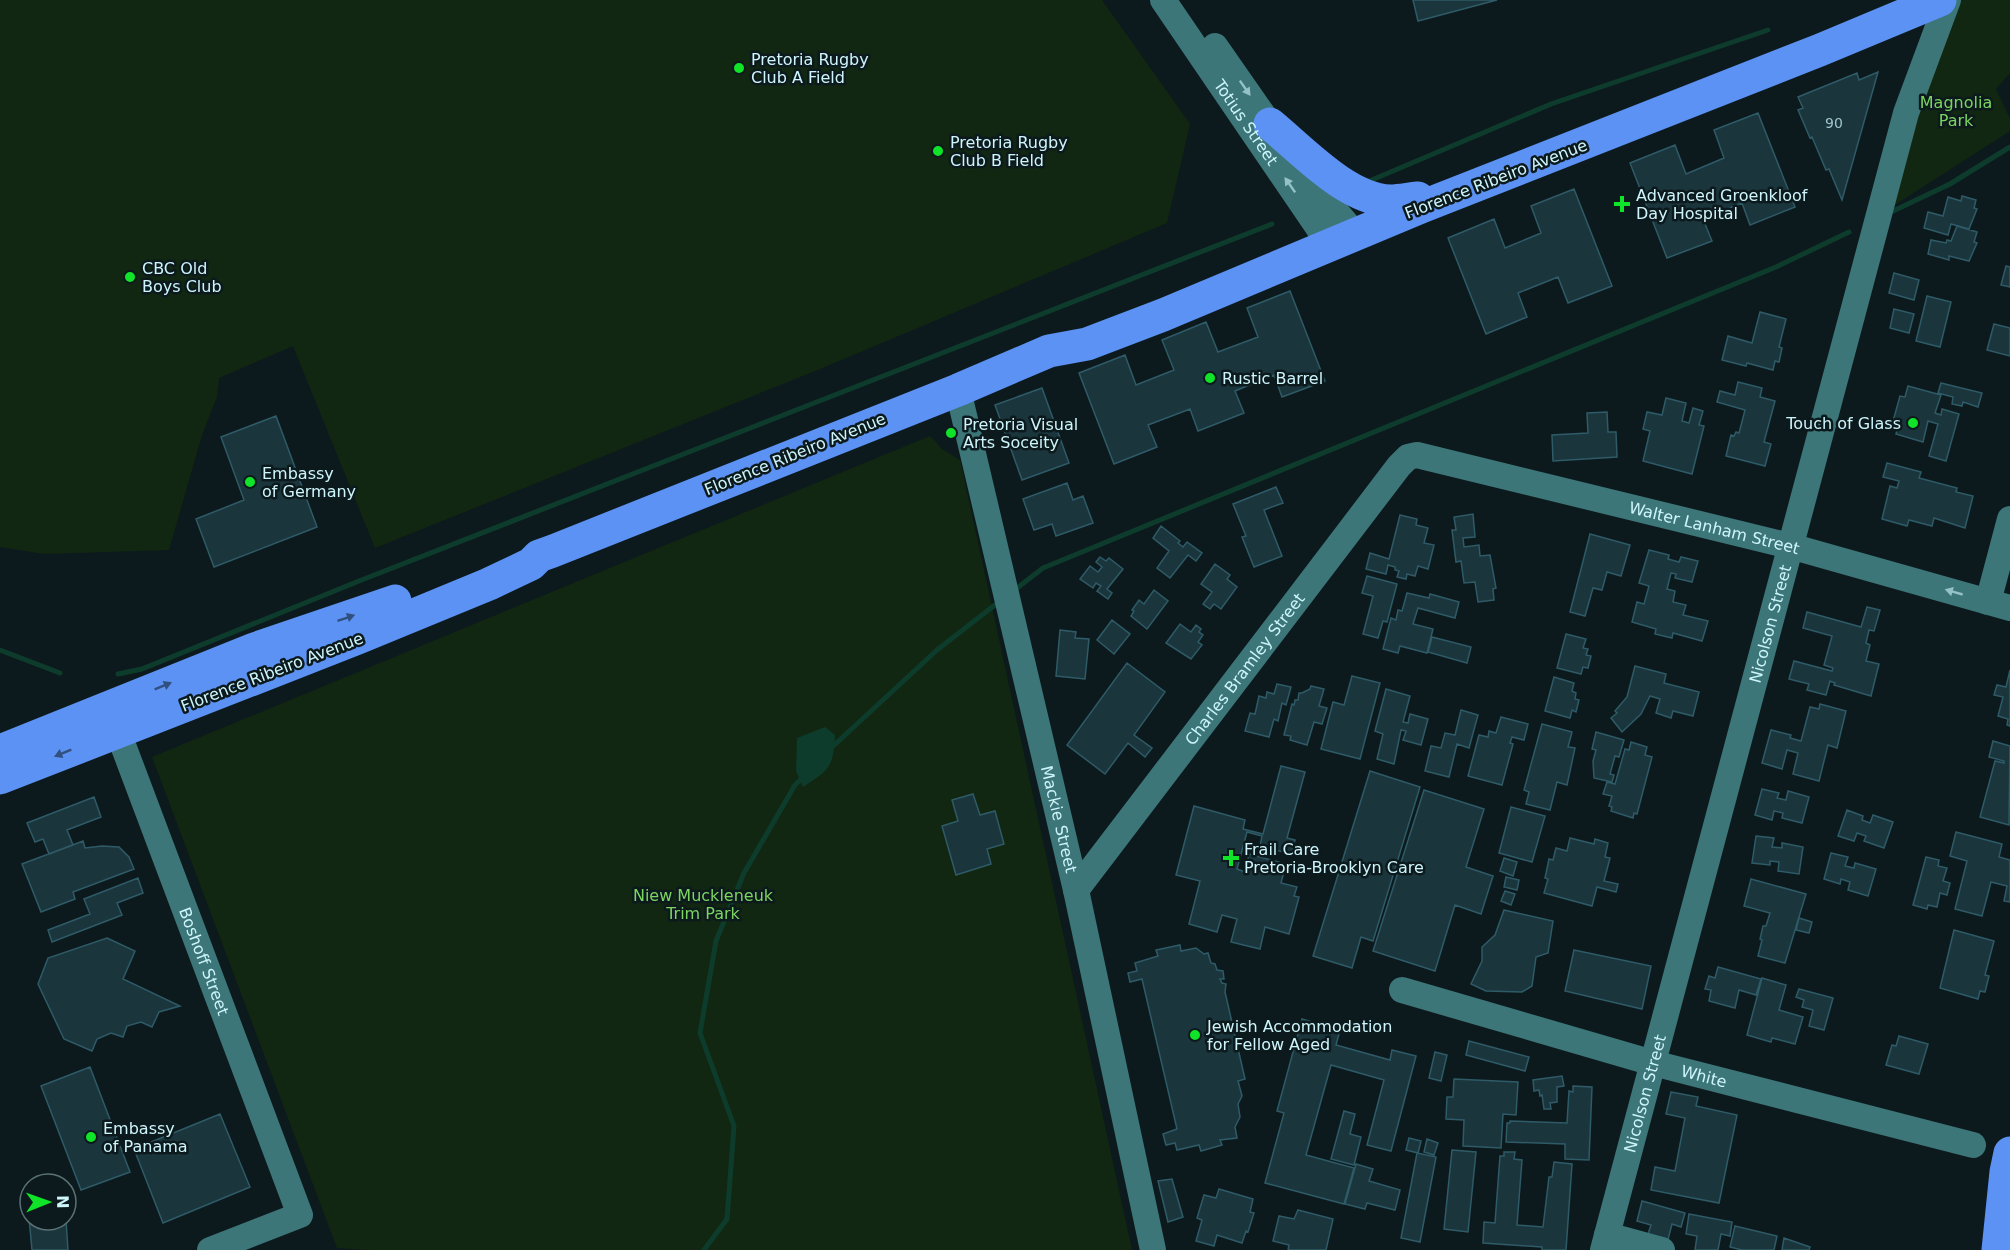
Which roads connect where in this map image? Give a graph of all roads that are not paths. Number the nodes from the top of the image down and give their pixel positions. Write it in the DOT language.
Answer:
graph roads {
  1 [pos="1163,0"];
  2 [pos="1181,0"];
  3 [pos="1910,0"];
  4 [pos="1940,0"];
  5 [pos="1947,0"];
  6 [pos="1270,123"];
  7 [pos="1418,198"];
  8 [pos="1339,234"];
  9 [pos="958,390"];
  10 [pos="1417,454"];
  11 [pos="2010,519"];
  12 [pos="1790,546"];
  13 [pos="1999,605"];
  14 [pos="113,720"];
  15 [pos="0,750"];
  16 [pos="0,778"];
  17 [pos="1076,890"];
  18 [pos="1402,990"];
  19 [pos="1653,1063"];
  20 [pos="1973,1145"];
  21 [pos="2010,1153"];
  22 [pos="1605,1243"];
  23 [pos="210,1250"];
  24 [pos="1153,1250"];
  25 [pos="1662,1250"];
  26 [pos="1998,1250"];
  8 -- 1 [label="street, Totius Street, one-way"];
  2 -- 6 [label="street, Totius Street, one-way"];
  3 -- 7 [label="main road, Florence Ribeiro Avenue"];
  4 -- 8 [label="main road, Florence Ribeiro Avenue"];
  5 -- 12 [label="street, Nicolson Street"];
  6 -- 7 [label="main road"];
  6 -- 8 [label="street, Totius Street"];
  7 -- 8 [label="main road, Florence Ribeiro Avenue"];
  8 -- 9 [label="main road, Florence Ribeiro Avenue"];
  9 -- 14 [label="main road, Florence Ribeiro Avenue"];
  9 -- 17 [label="street, Mackie Street"];
  10 -- 12 [label="street, Walter Lanham Street"];
  10 -- 17 [label="street, Charles Bramley Street"];
  11 -- 13 [label="street"];
  13 -- 12 [label="street, Walter Lanham Street, one-way"];
  12 -- 19 [label="street, Nicolson Street"];
  14 -- 15 [label="main road, Florence Ribeiro Avenue"];
  14 -- 16 [label="main road, Florence Ribeiro Avenue, one-way"];
  14 -- 23 [label="street, Boshoff Street"];
  17 -- 24 [label="street, Mackie Street"];
  18 -- 19 [label="street, White"];
  19 -- 20 [label="street, White"];
  19 -- 22 [label="street, Nicolson Street"];
  21 -- 26 [label="main road"];
  22 -- 25 [label="street"];
}
